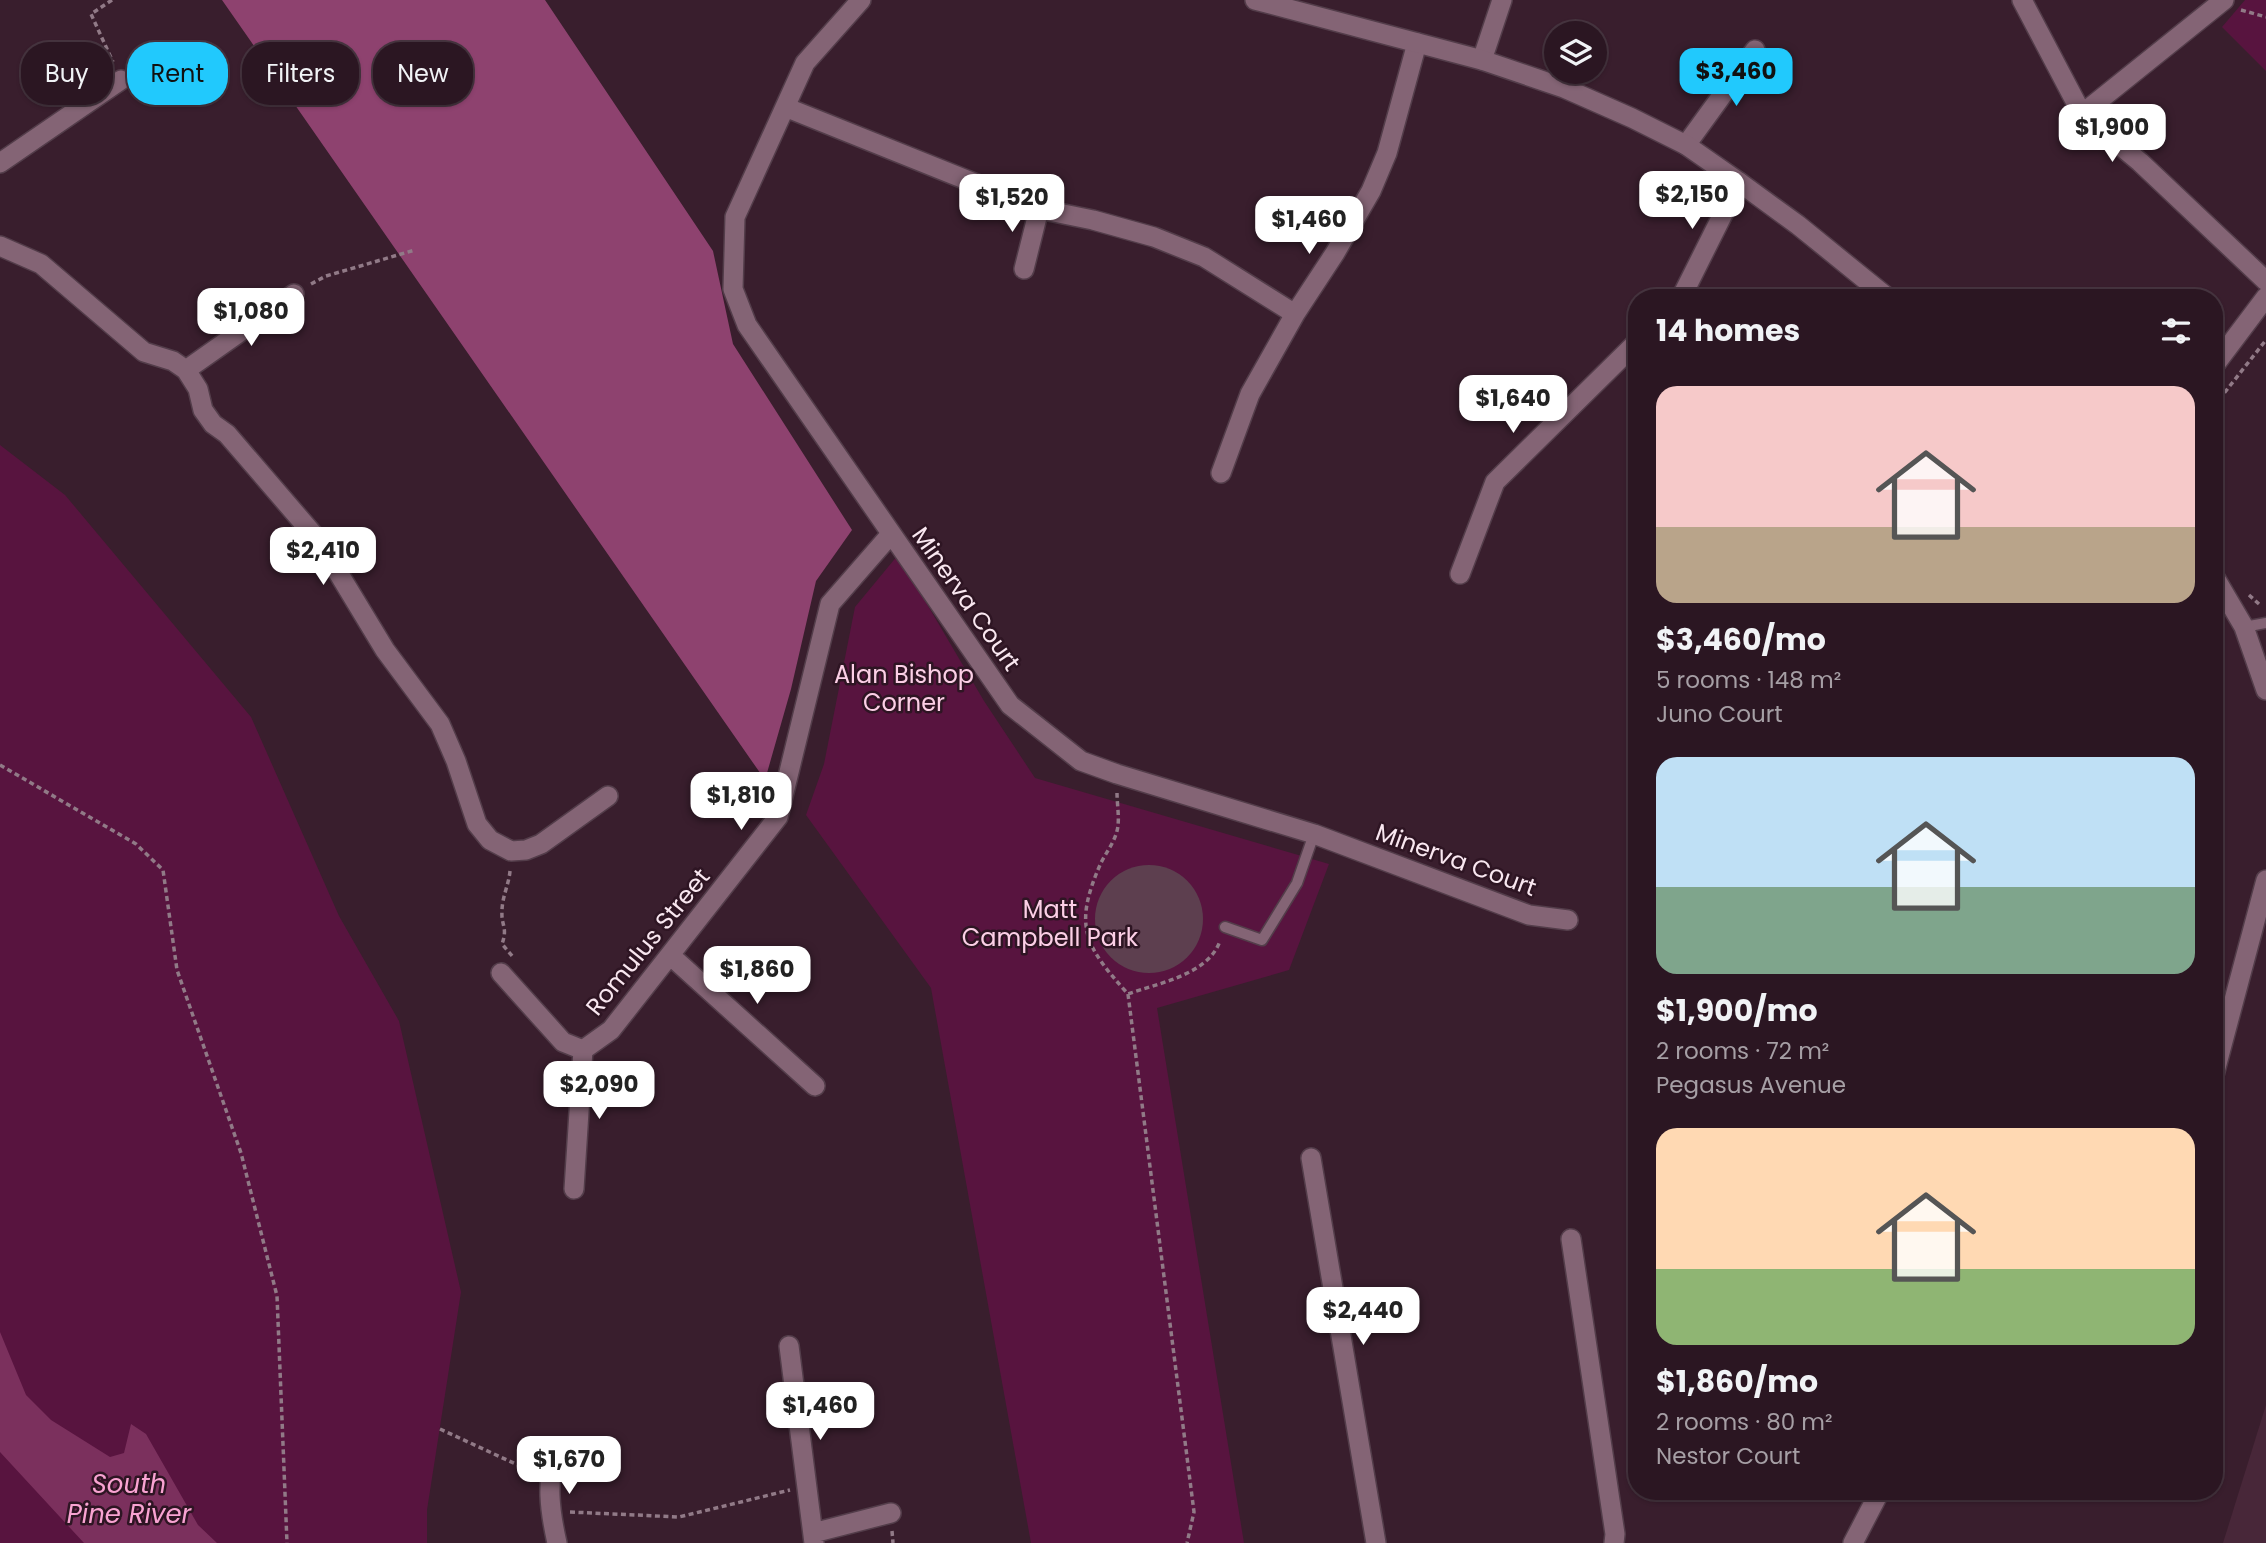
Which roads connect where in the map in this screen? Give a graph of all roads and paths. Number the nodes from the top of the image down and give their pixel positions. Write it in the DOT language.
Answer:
graph roads {
  1 [pos="112,0"];
  2 [pos="861,0"];
  3 [pos="1255,0"];
  4 [pos="1502,0"];
  5 [pos="2022,0"];
  6 [pos="2223,1"];
  7 [pos="2266,17"];
  8 [pos="1417,43"];
  9 [pos="1755,50"];
  10 [pos="1482,60"];
  11 [pos="121,80"];
  12 [pos="785,107"];
  13 [pos="2082,114"];
  14 [pos="1686,145"];
  15 [pos="0,163"];
  16 [pos="1740,182"];
  17 [pos="1039,209"];
  18 [pos="0,246"];
  19 [pos="415,250"];
  20 [pos="1024,269"];
  21 [pos="2266,281"];
  22 [pos="1686,289"];
  23 [pos="1877,289"];
  24 [pos="294,294"];
  25 [pos="2266,297"];
  26 [pos="1295,314"];
  27 [pos="2266,340"];
  28 [pos="1628,352"];
  29 [pos="2223,354"];
  30 [pos="186,370"];
  31 [pos="2223,395"];
  32 [pos="1221,473"];
  33 [pos="891,534"];
  34 [pos="1460,574"];
  35 [pos="2223,591"];
  36 [pos="2266,623"];
  37 [pos="2244,627"];
  38 [pos="2266,690"];
  39 [pos="0,765"];
  40 [pos="1117,774"];
  41 [pos="608,796"];
  42 [pos="1314,834"];
  43 [pos="511,851"];
  44 [pos="2266,880"];
  45 [pos="1568,920"];
  46 [pos="1225,927"];
  47 [pos="671,956"];
  48 [pos="501,974"];
  49 [pos="1128,994"];
  50 [pos="2223,1041"];
  51 [pos="583,1050"];
  52 [pos="816,1086"];
  53 [pos="1311,1158"];
  54 [pos="574,1189"];
  55 [pos="1571,1239"];
  56 [pos="789,1346"];
  57 [pos="440,1429"];
  58 [pos="555,1449"];
  59 [pos="548,1479"];
  60 [pos="805,1486"];
  61 [pos="1875,1500"];
  62 [pos="550,1511"];
  63 [pos="891,1513"];
  64 [pos="813,1538"];
  65 [pos="287,1543"];
  66 [pos="557,1543"];
  67 [pos="1187,1543"];
  68 [pos="1376,1543"];
  69 [pos="1614,1543"];
  70 [pos="1853,1543"];
  1 -- 11 [label="path"];
  2 -- 12 [label="street, Minerva Court"];
  3 -- 8 [label="street"];
  4 -- 10 [label="street"];
  5 -- 13 [label="street"];
  6 -- 7 [label="path"];
  6 -- 13 [label="street"];
  8 -- 10 [label="street"];
  8 -- 26 [label="street"];
  9 -- 14 [label="street"];
  10 -- 14 [label="street"];
  11 -- 15 [label="street"];
  12 -- 17 [label="street"];
  12 -- 33 [label="street, Minerva Court"];
  13 -- 21 [label="street"];
  14 -- 16 [label="street"];
  16 -- 22 [label="street"];
  16 -- 23 [label="street"];
  17 -- 20 [label="street"];
  17 -- 26 [label="street"];
  18 -- 30 [label="street"];
  19 -- 24 [label="path"];
  24 -- 30 [label="street"];
  25 -- 29 [label="street"];
  26 -- 32 [label="street"];
  27 -- 31 [label="path"];
  28 -- 34 [label="street"];
  30 -- 43 [label="street"];
  33 -- 40 [label="street, Minerva Court"];
  33 -- 47 [label="street, Romulus Street"];
  35 -- 37 [label="street"];
  36 -- 37 [label="lane"];
  37 -- 38 [label="street"];
  39 -- 65 [label="path"];
  40 -- 42 [label="street, Minerva Court"];
  40 -- 49 [label="path"];
  41 -- 43 [label="street"];
  42 -- 45 [label="street, Minerva Court"];
  42 -- 46 [label="lane"];
  43 -- 48 [label="path"];
  44 -- 50 [label="street"];
  46 -- 49 [label="path"];
  47 -- 51 [label="street, Romulus Street"];
  47 -- 52 [label="street"];
  48 -- 51 [label="street, Romulus Street"];
  49 -- 67 [label="path"];
  51 -- 54 [label="street"];
  53 -- 68 [label="street"];
  55 -- 69 [label="street"];
  56 -- 60 [label="street"];
  57 -- 59 [label="path"];
  58 -- 59 [label="street"];
  59 -- 62 [label="street"];
  60 -- 62 [label="path"];
  60 -- 64 [label="street"];
  61 -- 70 [label="street"];
  62 -- 66 [label="street"];
  63 -- 64 [label="street"];
}
